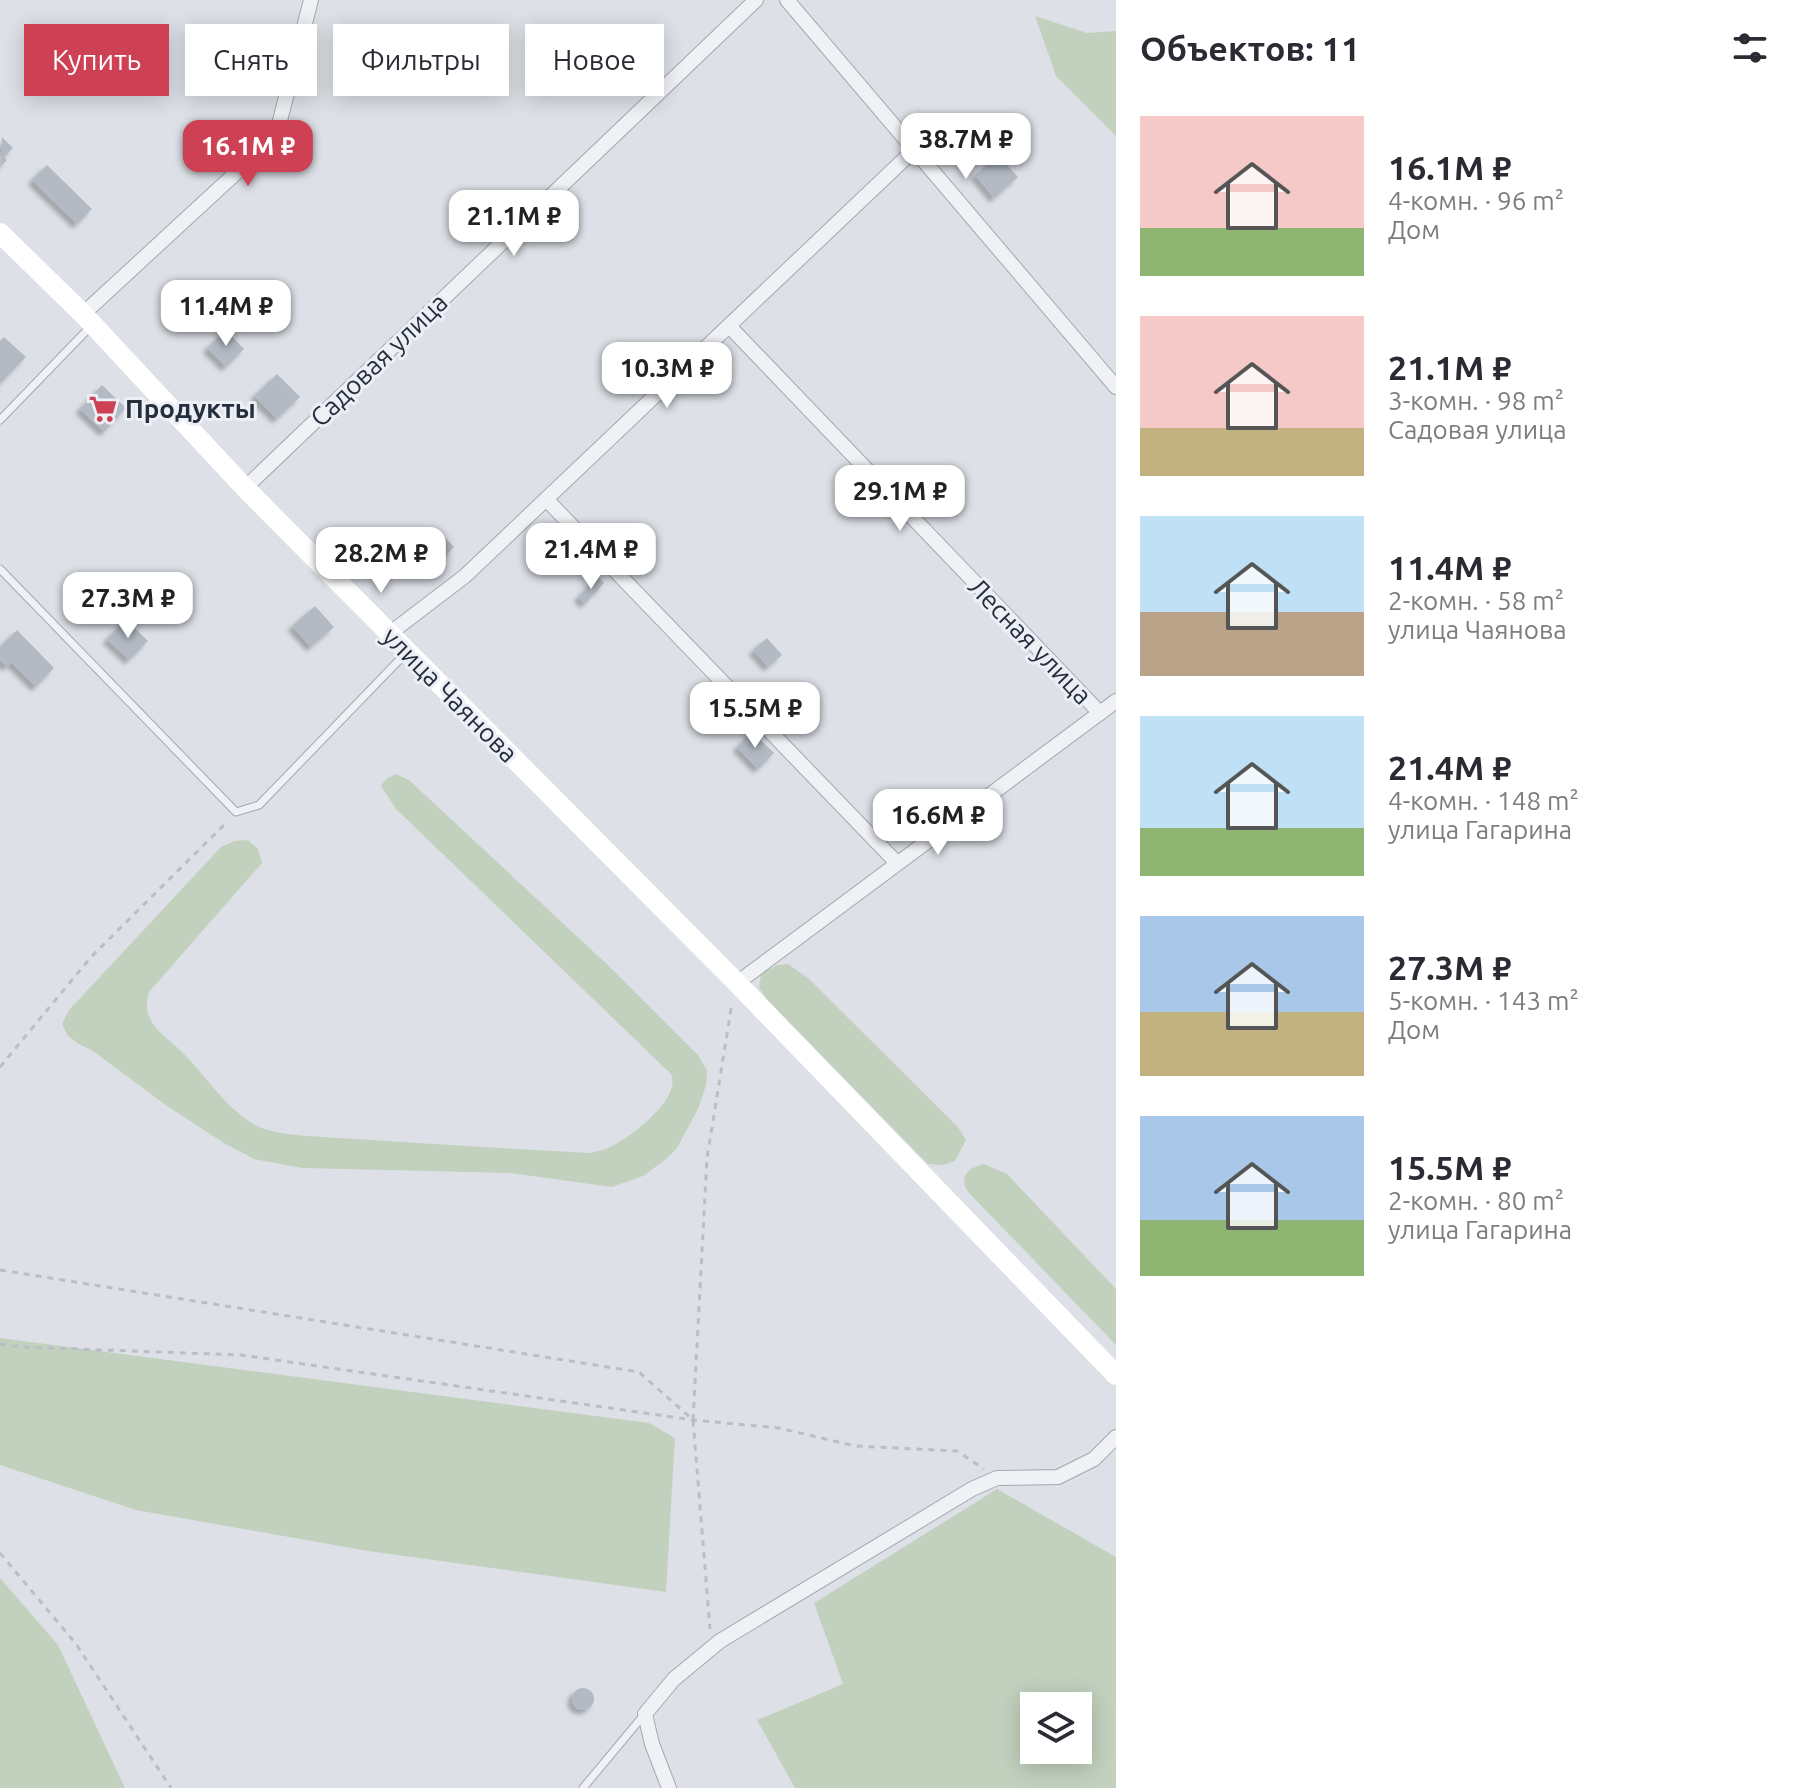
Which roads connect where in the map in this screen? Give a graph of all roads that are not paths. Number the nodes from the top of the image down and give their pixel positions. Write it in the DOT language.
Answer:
graph roads {
  1 [pos="311,0"];
  2 [pos="756,0"];
  3 [pos="787,0"];
  4 [pos="914,150"];
  5 [pos="0,233"];
  6 [pos="88,319"];
  7 [pos="729,326"];
  8 [pos="1116,387"];
  9 [pos="0,420"];
  10 [pos="245,488"];
  11 [pos="546,499"];
  12 [pos="0,569"];
  13 [pos="389,634"];
  14 [pos="407,653"];
  15 [pos="1116,701"];
  16 [pos="1100,713"];
  17 [pos="897,863"];
  18 [pos="737,983"];
  19 [pos="1116,1375"];
  20 [pos="1116,1437"];
  21 [pos="645,1714"];
  22 [pos="583,1788"];
  23 [pos="669,1788"];
  1 -- 6 [label="street"];
  2 -- 10 [label="street, Садовая улица"];
  3 -- 4 [label="street"];
  4 -- 7 [label="street"];
  4 -- 8 [label="street"];
  5 -- 6 [label="street, улица Чаянова"];
  6 -- 9 [label="lane"];
  6 -- 10 [label="street, улица Чаянова"];
  7 -- 11 [label="street"];
  7 -- 16 [label="street, Лесная улица"];
  10 -- 13 [label="street, улица Чаянова"];
  11 -- 13 [label="street"];
  11 -- 17 [label="street"];
  12 -- 14 [label="lane"];
  13 -- 14 [label="street, улица Чаянова"];
  14 -- 18 [label="street, улица Чаянова"];
  15 -- 16 [label="street"];
  16 -- 17 [label="street"];
  17 -- 18 [label="street"];
  18 -- 19 [label="street, улица Чаянова"];
  20 -- 21 [label="street"];
  21 -- 22 [label="lane"];
  21 -- 23 [label="street"];
}
